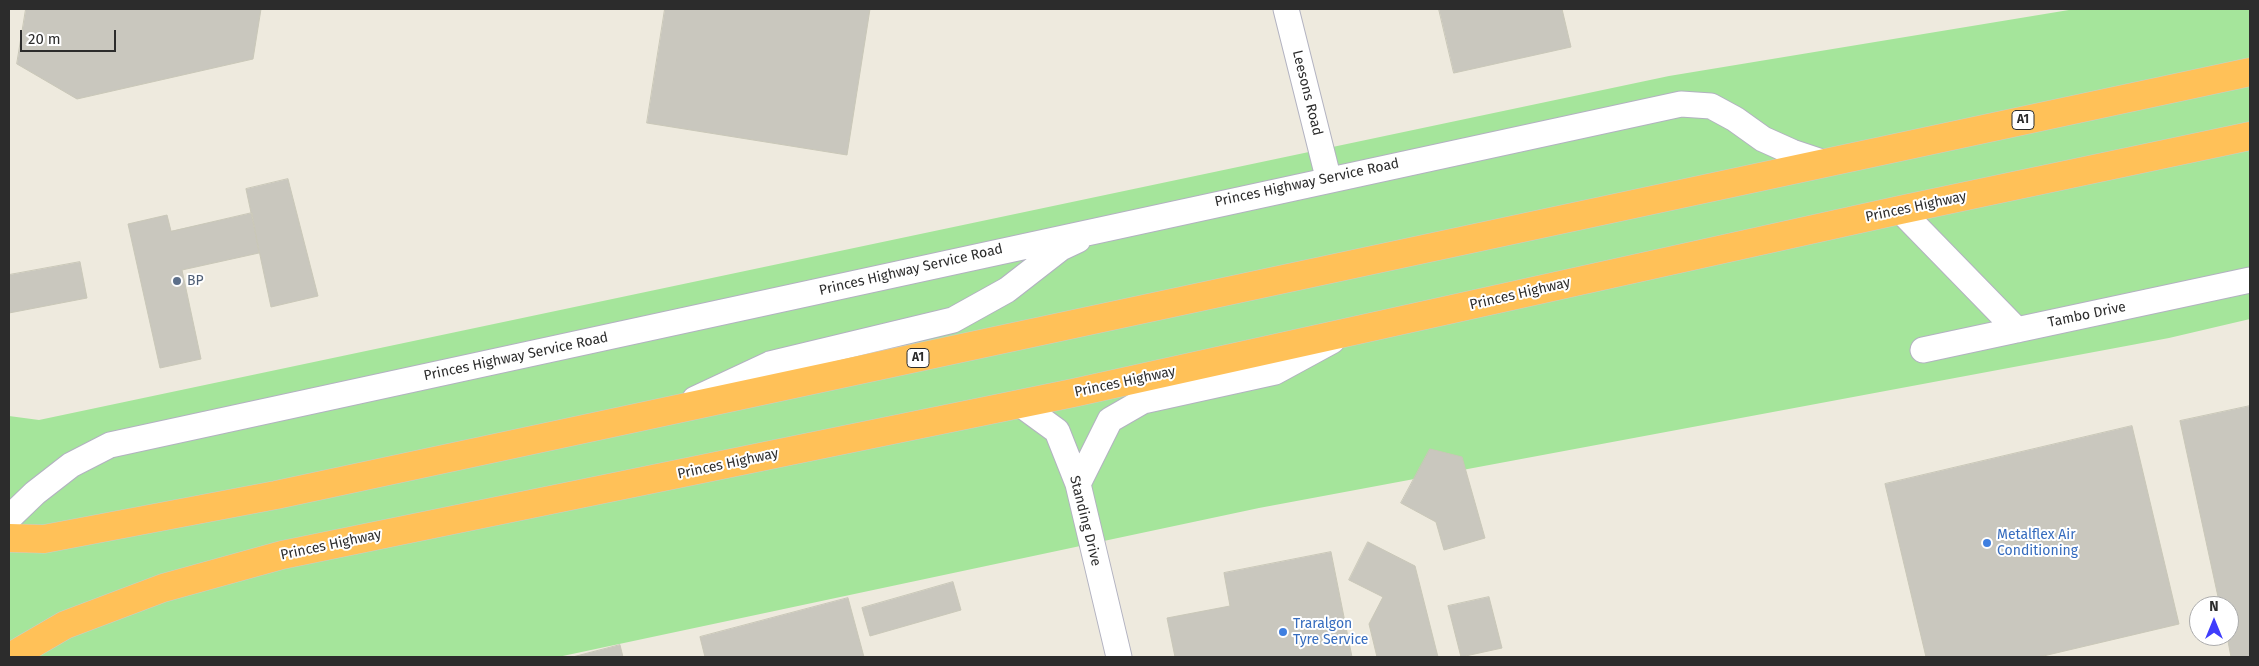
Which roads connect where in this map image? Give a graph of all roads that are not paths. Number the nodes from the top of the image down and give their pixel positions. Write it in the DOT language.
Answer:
graph roads {
  1 [pos="1286,9"];
  2 [pos="2250,72"];
  3 [pos="2250,136"];
  4 [pos="1826,163"];
  5 [pos="1328,177"];
  6 [pos="1900,210"];
  7 [pos="1112,225"];
  8 [pos="2250,280"];
  9 [pos="2018,330"];
  10 [pos="1347,332"];
  11 [pos="1923,350"];
  12 [pos="1020,404"];
  13 [pos="668,412"];
  14 [pos="1078,484"];
  15 [pos="9,518"];
  16 [pos="9,538"];
  17 [pos="10,657"];
  18 [pos="1118,657"];
  1 -- 5 [label="street, Leesons Road"];
  2 -- 4 [label="highway, A1"];
  3 -- 6 [label="highway, Princes Highway"];
  4 -- 5 [label="street, Princes Highway Service Road"];
  4 -- 13 [label="highway, A1"];
  5 -- 7 [label="street, Princes Highway Service Road"];
  6 -- 9 [label="street"];
  6 -- 10 [label="highway, Princes Highway"];
  7 -- 13 [label="street"];
  7 -- 15 [label="street, Princes Highway Service Road"];
  8 -- 9 [label="street, Tambo Drive"];
  9 -- 11 [label="street, Tambo Drive"];
  10 -- 12 [label="highway, Princes Highway"];
  10 -- 14 [label="street"];
  12 -- 14 [label="street, Standing Drive"];
  12 -- 17 [label="highway, Princes Highway"];
  13 -- 16 [label="highway, A1"];
  14 -- 18 [label="street, Standing Drive"];
}
